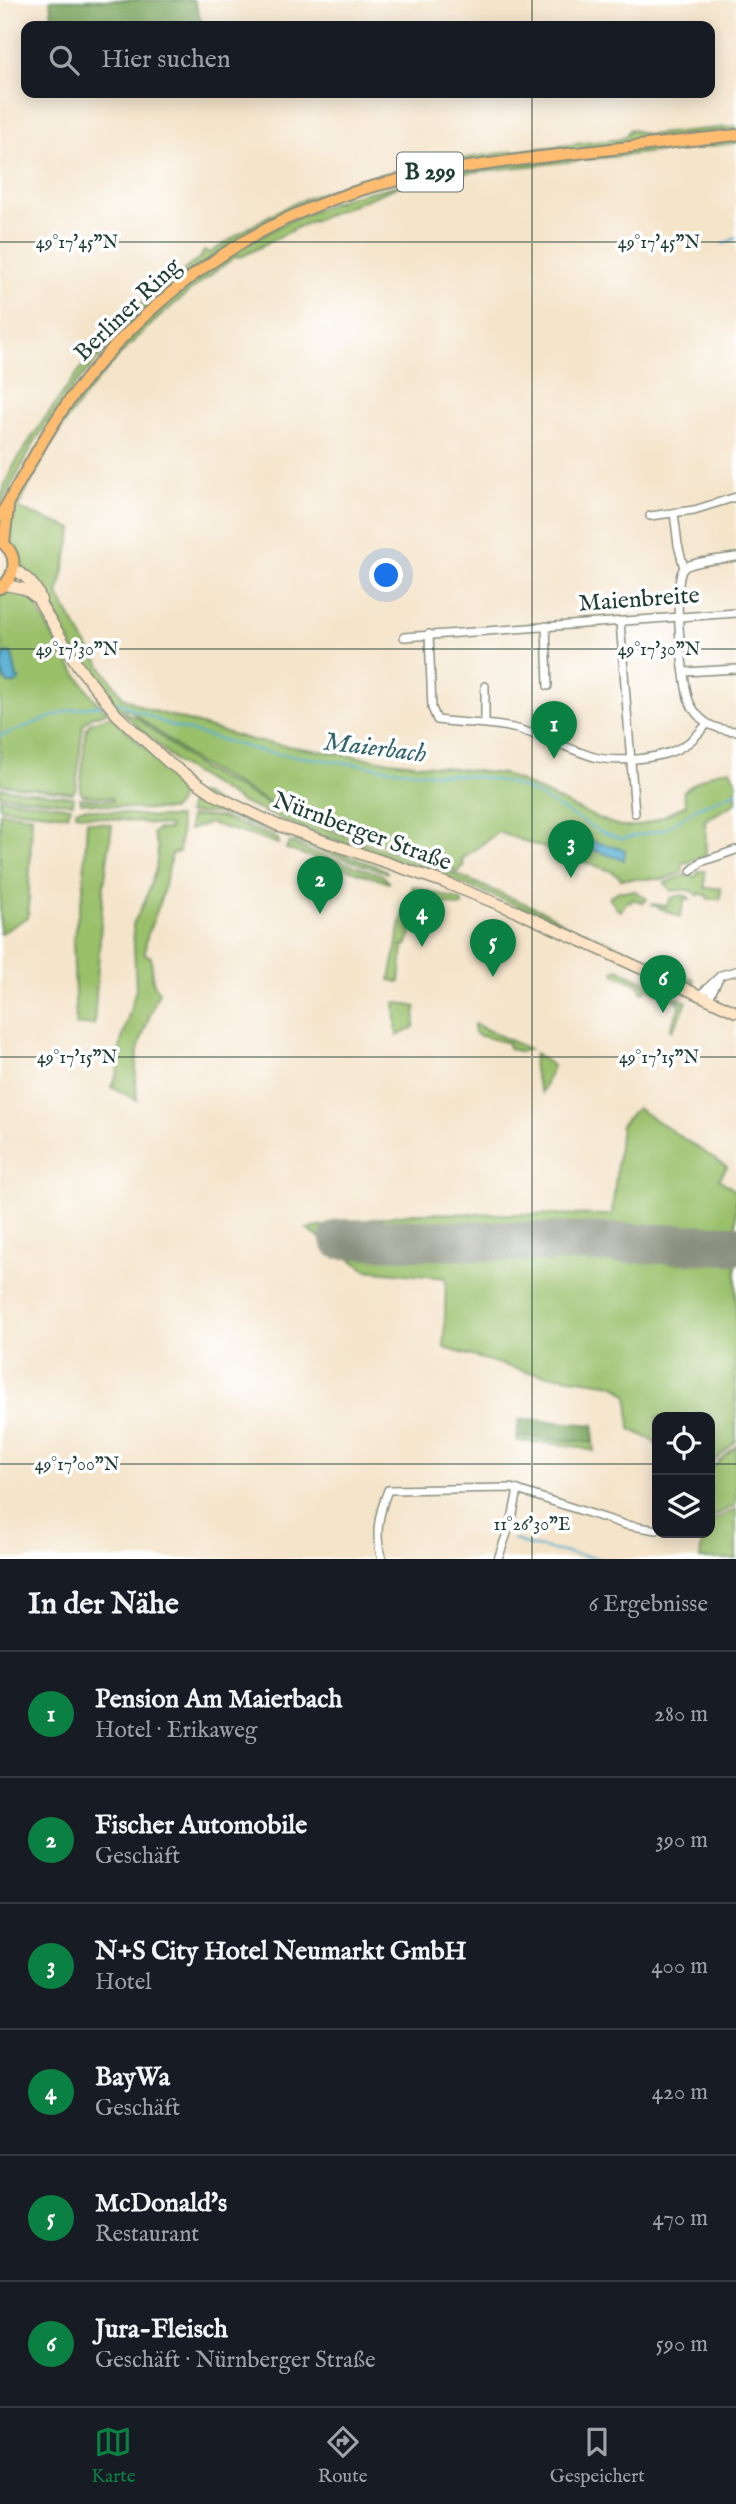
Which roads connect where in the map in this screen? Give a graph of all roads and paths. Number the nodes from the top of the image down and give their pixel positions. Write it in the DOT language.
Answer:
graph roads {
  1 [pos="736,135"];
  2 [pos="736,497"];
  3 [pos="11,498"];
  4 [pos="674,513"];
  5 [pos="0,516"];
  6 [pos="650,516"];
  7 [pos="2,542"];
  8 [pos="736,557"];
  9 [pos="684,568"];
  10 [pos="14,569"];
  11 [pos="2,586"];
  12 [pos="42,604"];
  13 [pos="736,613"];
  14 [pos="678,617"];
  15 [pos="620,621"];
  16 [pos="545,626"];
  17 [pos="429,634"];
  18 [pos="404,637"];
  19 [pos="736,669"];
  20 [pos="685,673"];
  21 [pos="485,686"];
  22 [pos="548,686"];
  23 [pos="485,723"];
  24 [pos="707,724"];
  25 [pos="736,731"];
  26 [pos="631,758"];
  27 [pos="635,813"];
  28 [pos="736,850"];
  29 [pos="691,871"];
  30 [pos="736,971"];
  31 [pos="705,996"];
  32 [pos="736,1012"];
  33 [pos="518,1490"];
  34 [pos="652,1529"];
  35 [pos="382,1559"];
  36 [pos="498,1559"];
  1 -- 3 [label="main road, Berliner Ring / B 299"];
  2 -- 4 [label="street"];
  3 -- 5 [label="main road, Berliner Ring / B 299"];
  3 -- 7 [label="main road, Berliner Ring / B 299"];
  4 -- 6 [label="street"];
  4 -- 9 [label="street"];
  7 -- 10 [label="main road, Berliner Ring"];
  8 -- 9 [label="street"];
  9 -- 14 [label="street"];
  10 -- 11 [label="main road"];
  10 -- 12 [label="main road, Nürnberger Straße"];
  11 -- 12 [label="main road"];
  12 -- 31 [label="main road, Nürnberger Straße"];
  13 -- 14 [label="street, Maienbreite"];
  14 -- 15 [label="street, Maienbreite"];
  14 -- 20 [label="street"];
  15 -- 16 [label="street, Maienbreite"];
  15 -- 26 [label="street"];
  16 -- 17 [label="street, Maienbreite"];
  16 -- 22 [label="street, Maienbreite"];
  17 -- 18 [label="street, Maienbreite"];
  17 -- 23 [label="street"];
  19 -- 20 [label="street"];
  20 -- 24 [label="street"];
  21 -- 23 [label="street"];
  23 -- 26 [label="street"];
  24 -- 25 [label="street"];
  24 -- 26 [label="street"];
  26 -- 27 [label="street"];
  28 -- 29 [label="street"];
  30 -- 31 [label="street"];
  31 -- 32 [label="main road, Nürnberger Straße"];
  33 -- 34 [label="street"];
  33 -- 35 [label="street"];
  33 -- 36 [label="street"];
}
